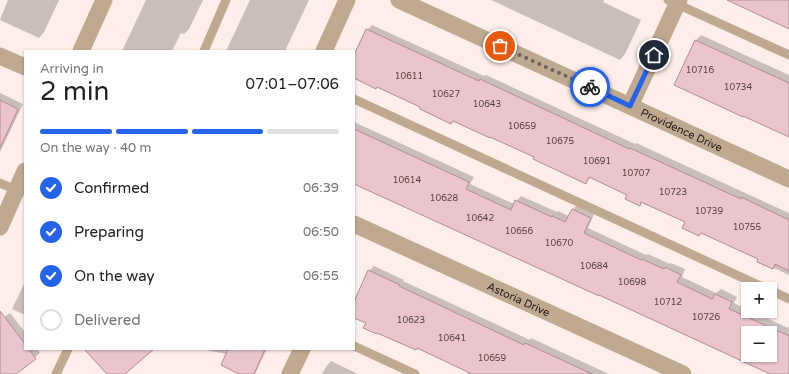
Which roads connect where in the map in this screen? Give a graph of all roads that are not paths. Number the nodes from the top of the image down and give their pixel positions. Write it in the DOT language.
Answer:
graph roads {
  1 [pos="104,0"];
  2 [pos="226,0"];
  3 [pos="347,0"];
  4 [pos="399,0"];
  5 [pos="675,1"];
  6 [pos="81,50"];
  7 [pos="204,50"];
  8 [pos="324,50"];
  9 [pos="789,55"];
  10 [pos="0,56"];
  11 [pos="24,67"];
  12 [pos="355,99"];
  13 [pos="630,106"];
  14 [pos="24,173"];
  15 [pos="789,179"];
  16 [pos="0,183"];
  17 [pos="16,190"];
  18 [pos="0,227"];
  19 [pos="355,227"];
  20 [pos="752,282"];
  21 [pos="777,294"];
  22 [pos="789,299"];
  23 [pos="355,346"];
  24 [pos="68,350"];
  25 [pos="302,350"];
  26 [pos="56,374"];
  27 [pos="290,374"];
  28 [pos="415,374"];
  29 [pos="683,374"];
  1 -- 6 [label="street"];
  2 -- 7 [label="lane"];
  3 -- 8 [label="street"];
  4 -- 13 [label="street, Providence Drive"];
  5 -- 9 [label="lane"];
  5 -- 13 [label="street"];
  10 -- 11 [label="street"];
  12 -- 20 [label="lane"];
  13 -- 15 [label="street, Providence Drive"];
  14 -- 17 [label="street"];
  16 -- 17 [label="lane"];
  17 -- 18 [label="street"];
  19 -- 29 [label="street, Astoria Drive"];
  21 -- 22 [label="lane"];
  23 -- 28 [label="lane"];
  24 -- 26 [label="lane"];
  25 -- 27 [label="street"];
}
